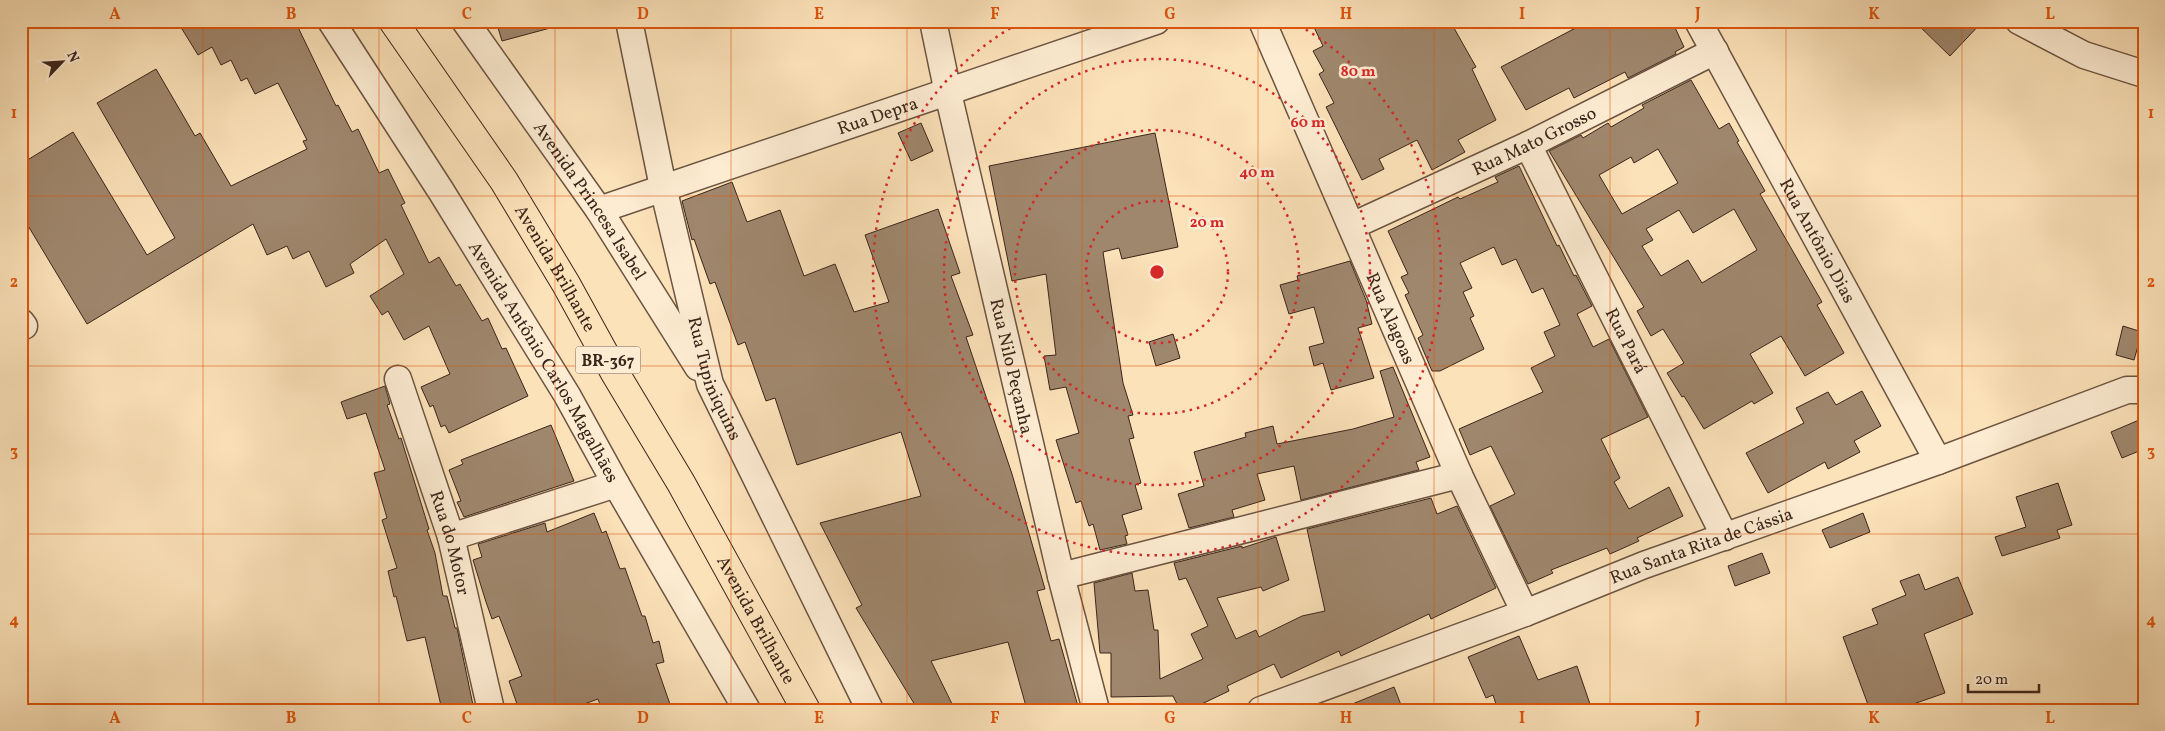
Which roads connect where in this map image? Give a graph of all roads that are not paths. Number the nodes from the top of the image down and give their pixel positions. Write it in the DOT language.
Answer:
graph roads {
  1 [pos="331,21"];
  2 [pos="392,21"];
  3 [pos="465,21"];
  4 [pos="630,21"];
  5 [pos="933,21"];
  6 [pos="1156,21"];
  7 [pos="1262,21"];
  8 [pos="1698,21"];
  9 [pos="2019,21"];
  10 [pos="1121,28"];
  11 [pos="1715,51"];
  12 [pos="2144,74"];
  13 [pos="948,93"];
  14 [pos="1528,145"];
  15 [pos="663,187"];
  16 [pos="599,210"];
  17 [pos="1352,226"];
  18 [pos="398,379"];
  19 [pos="710,384"];
  20 [pos="2144,390"];
  21 [pos="1938,461"];
  22 [pos="1459,475"];
  23 [pos="616,484"];
  24 [pos="451,537"];
  25 [pos="1724,537"];
  26 [pos="1061,576"];
  27 [pos="1525,613"];
  28 [pos="491,710"];
  29 [pos="747,710"];
  30 [pos="806,710"];
  31 [pos="870,710"];
  32 [pos="1096,710"];
  33 [pos="1261,710"];
  1 -- 23 [label="street, Avenida Antônio Carlos Magalhães"];
  2 -- 30 [label="main road, Avenida Brilhante / BR-367"];
  3 -- 16 [label="street, Avenida Princesa Isabel"];
  4 -- 15 [label="street, Rua Tupiniquins"];
  5 -- 13 [label="street, Rua Nilo Peçanha"];
  6 -- 10 [label="street, Rua Depra"];
  7 -- 17 [label="street, Rua Alagoas"];
  8 -- 11 [label="street, Rua Antônio Dias"];
  9 -- 12 [label="street"];
  10 -- 13 [label="street, Rua Depra"];
  11 -- 14 [label="street, Rua Mato Grosso"];
  11 -- 21 [label="street, Rua Antônio Dias"];
  13 -- 15 [label="street, Rua Depra"];
  13 -- 26 [label="street, Rua Nilo Peçanha"];
  14 -- 17 [label="street, Rua Mato Grosso"];
  14 -- 25 [label="street, Rua Pará"];
  15 -- 16 [label="street, Rua Depra"];
  15 -- 19 [label="street, Rua Tupiniquins"];
  16 -- 19 [label="street, Avenida Princesa Isabel"];
  17 -- 22 [label="street, Rua Alagoas"];
  18 -- 24 [label="street, Rua do Motor"];
  19 -- 31 [label="street, Rua Tupiniquins"];
  20 -- 21 [label="street, Rua Santa Rita de Cássia"];
  21 -- 25 [label="street, Rua Santa Rita de Cássia"];
  22 -- 26 [label="street"];
  22 -- 27 [label="street, Rua Alagoas"];
  23 -- 24 [label="street"];
  23 -- 29 [label="street, Avenida Antônio Carlos Magalhães"];
  24 -- 28 [label="street, Rua do Motor"];
  25 -- 27 [label="street, Rua Santa Rita de Cássia"];
  26 -- 32 [label="street, Rua Nilo Peçanha"];
  27 -- 33 [label="street, Rua Santa Rita de Cássia"];
}
